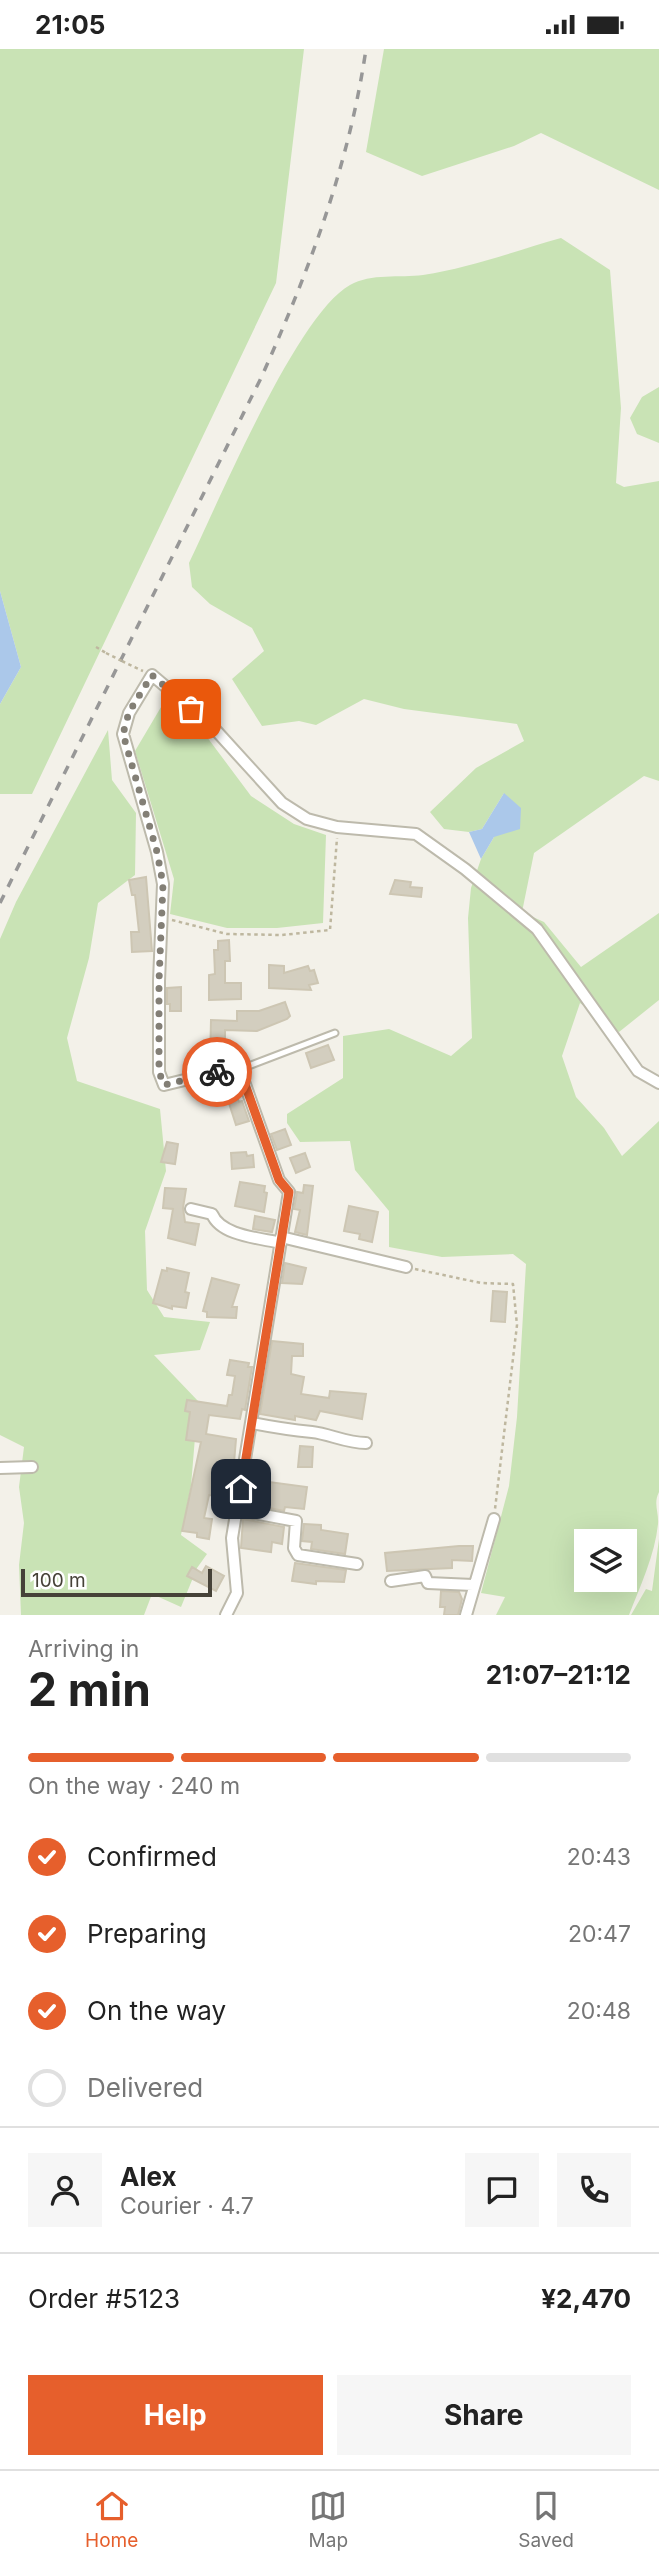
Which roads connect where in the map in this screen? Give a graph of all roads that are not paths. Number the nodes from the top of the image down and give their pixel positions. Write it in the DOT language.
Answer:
graph roads {
  1 [pos="335,1033"];
  2 [pos="238,1070"];
  3 [pos="659,1083"];
  4 [pos="191,1209"];
  5 [pos="281,1240"];
  6 [pos="406,1267"];
  7 [pos="252,1423"];
  8 [pos="366,1443"];
  9 [pos="32,1467"];
  10 [pos="0,1468"];
  11 [pos="237,1510"];
  12 [pos="494,1519"];
  13 [pos="357,1564"];
  14 [pos="391,1581"];
  15 [pos="473,1585"];
  16 [pos="226,1615"];
  17 [pos="466,1615"];
  1 -- 2 [label="lane"];
  2 -- 3 [label="street"];
  2 -- 5 [label="street"];
  4 -- 5 [label="street"];
  5 -- 6 [label="street"];
  5 -- 7 [label="street"];
  7 -- 8 [label="street"];
  7 -- 11 [label="street"];
  9 -- 10 [label="street"];
  11 -- 13 [label="street"];
  11 -- 16 [label="street"];
  12 -- 15 [label="street"];
  14 -- 15 [label="street"];
  15 -- 17 [label="street"];
}
